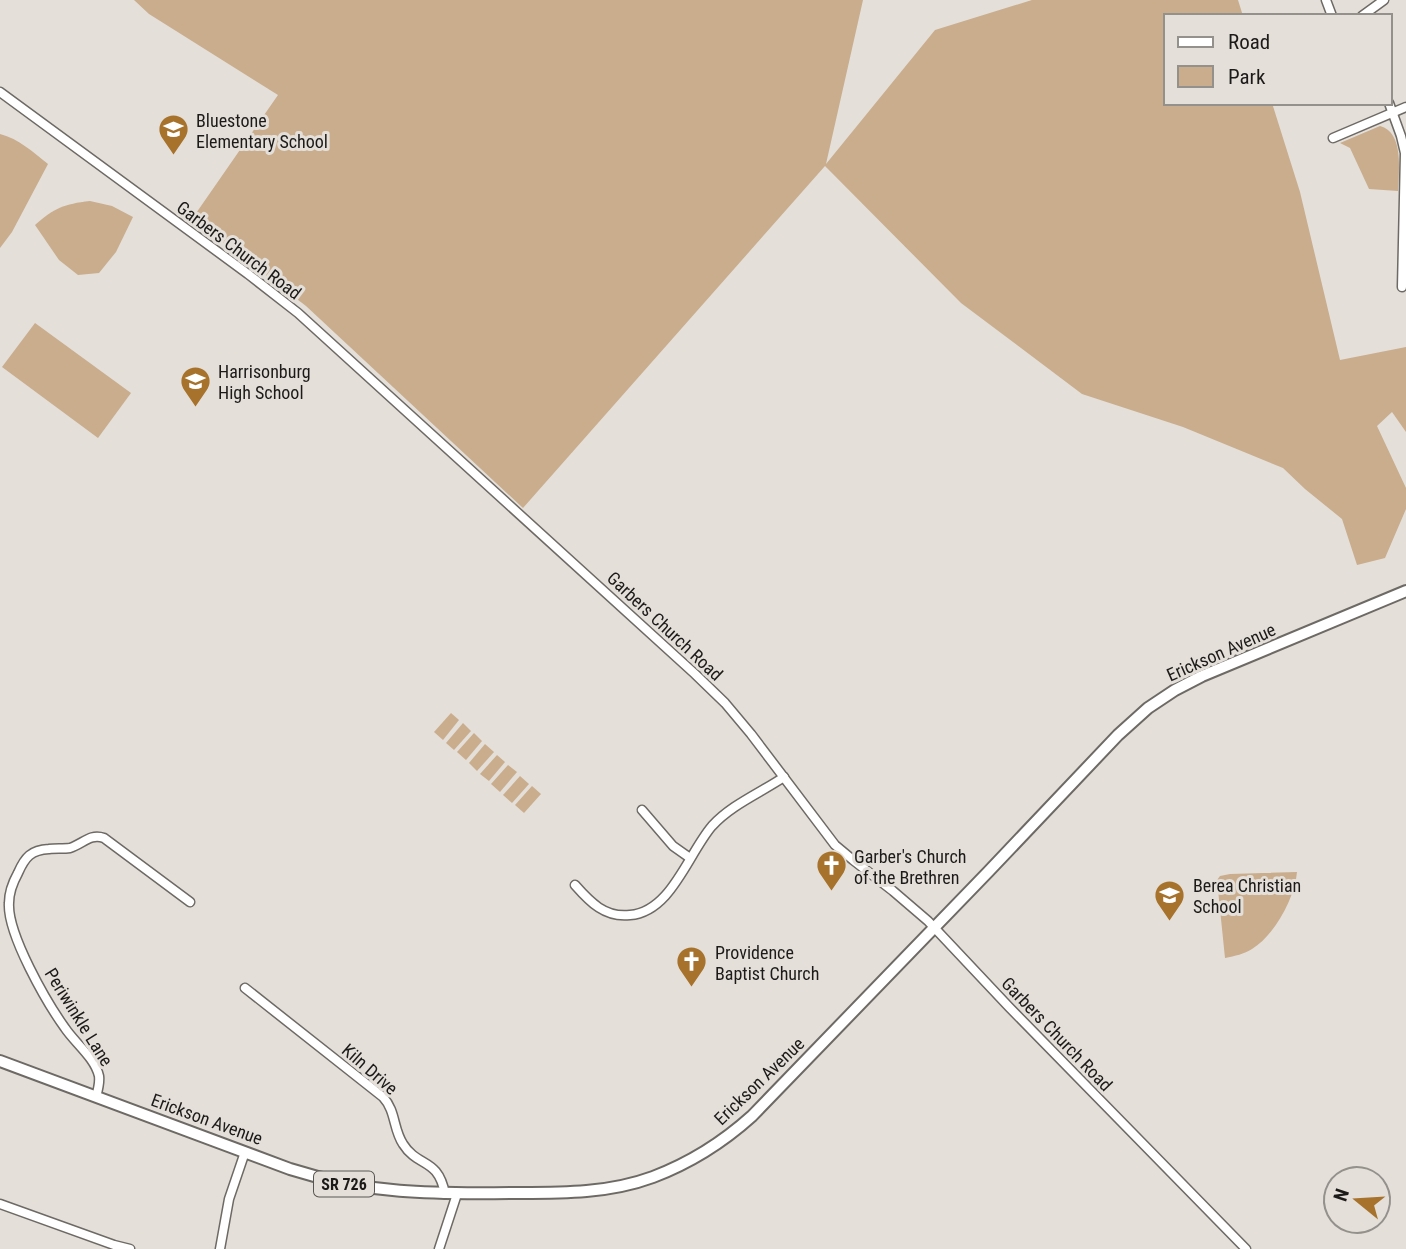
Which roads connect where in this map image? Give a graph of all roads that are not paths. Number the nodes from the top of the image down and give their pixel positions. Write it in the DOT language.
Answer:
graph roads {
  1 [pos="1384,0"];
  2 [pos="1365,14"];
  3 [pos="0,92"];
  4 [pos="1390,105"];
  5 [pos="1406,107"];
  6 [pos="1394,113"];
  7 [pos="1333,138"];
  8 [pos="1402,287"];
  9 [pos="1406,591"];
  10 [pos="784,777"];
  11 [pos="642,810"];
  12 [pos="690,858"];
  13 [pos="575,885"];
  14 [pos="190,902"];
  15 [pos="934,928"];
  16 [pos="245,988"];
  17 [pos="0,1061"];
  18 [pos="96,1097"];
  19 [pos="245,1152"];
  20 [pos="445,1194"];
  21 [pos="457,1194"];
  22 [pos="0,1203"];
  23 [pos="130,1249"];
  24 [pos="220,1249"];
  25 [pos="439,1249"];
  26 [pos="1246,1249"];
  1 -- 2 [label="street"];
  3 -- 10 [label="street, Garbers Church Road"];
  4 -- 6 [label="street"];
  5 -- 6 [label="street"];
  6 -- 7 [label="street"];
  6 -- 8 [label="street"];
  9 -- 15 [label="main road, Erickson Avenue"];
  10 -- 12 [label="street"];
  10 -- 15 [label="street, Garbers Church Road"];
  11 -- 12 [label="street"];
  12 -- 13 [label="street"];
  14 -- 18 [label="street, Periwinkle Lane"];
  15 -- 21 [label="main road, Erickson Avenue / SR 726"];
  15 -- 26 [label="street, Garbers Church Road"];
  16 -- 20 [label="street, Kiln Drive"];
  17 -- 18 [label="main road, Erickson Avenue / SR 726"];
  18 -- 19 [label="main road, Erickson Avenue / SR 726"];
  19 -- 20 [label="main road, Erickson Avenue / SR 726"];
  19 -- 24 [label="street"];
  20 -- 21 [label="main road, Erickson Avenue / SR 726"];
  21 -- 25 [label="street"];
  22 -- 23 [label="street"];
}
